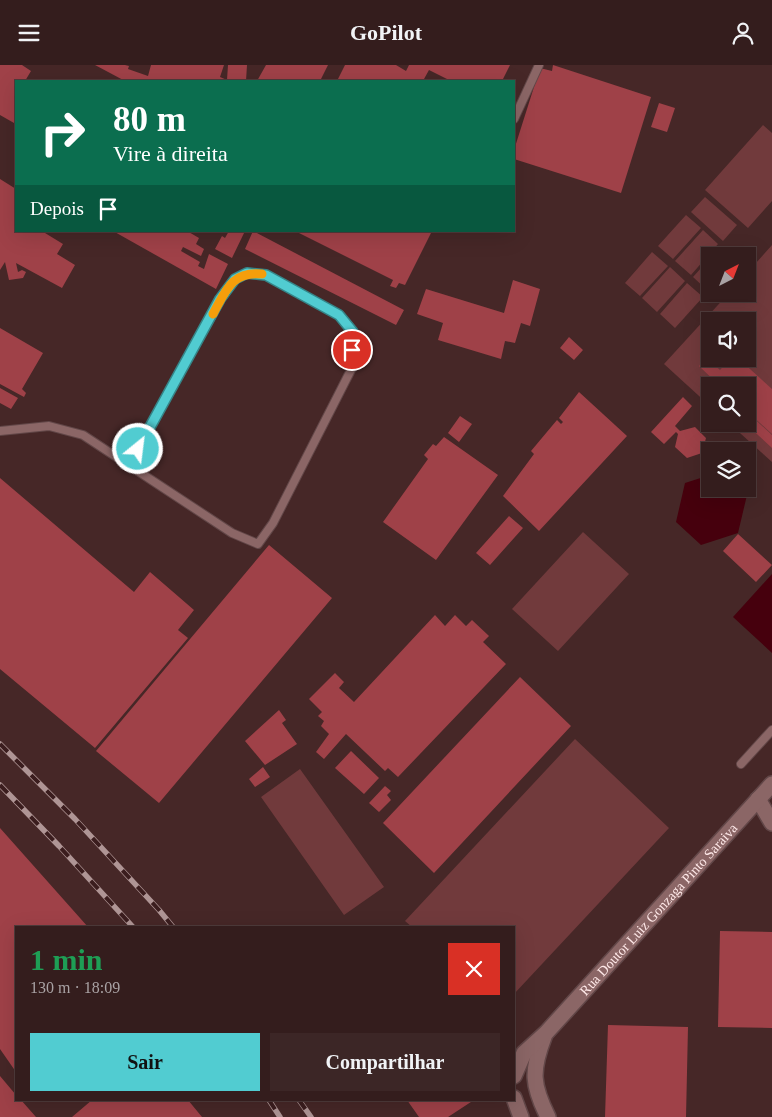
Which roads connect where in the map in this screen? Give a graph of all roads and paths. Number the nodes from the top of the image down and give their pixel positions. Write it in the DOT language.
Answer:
graph roads {
  1 [pos="540,65"];
  2 [pos="515,117"];
  3 [pos="0,431"];
  4 [pos="129,465"];
  5 [pos="772,730"];
  6 [pos="741,764"];
  7 [pos="772,784"];
  8 [pos="758,799"];
  9 [pos="772,823"];
  10 [pos="546,1033"];
  11 [pos="515,1074"];
  12 [pos="515,1101"];
  13 [pos="521,1117"];
  14 [pos="548,1117"];
  1 -- 2 [label="lane"];
  3 -- 4 [label="lane"];
  4 -- 4 [label="lane"];
  5 -- 6 [label="lane"];
  7 -- 8 [label="street, Rua Doutor Luiz Gonzaga Pinto Saraiva"];
  8 -- 9 [label="street"];
  8 -- 10 [label="street, Rua Doutor Luiz Gonzaga Pinto Saraiva"];
  10 -- 11 [label="street, Rua Doutor Luiz Gonzaga Pinto Saraiva"];
  10 -- 14 [label="street"];
  12 -- 13 [label="street"];
}
